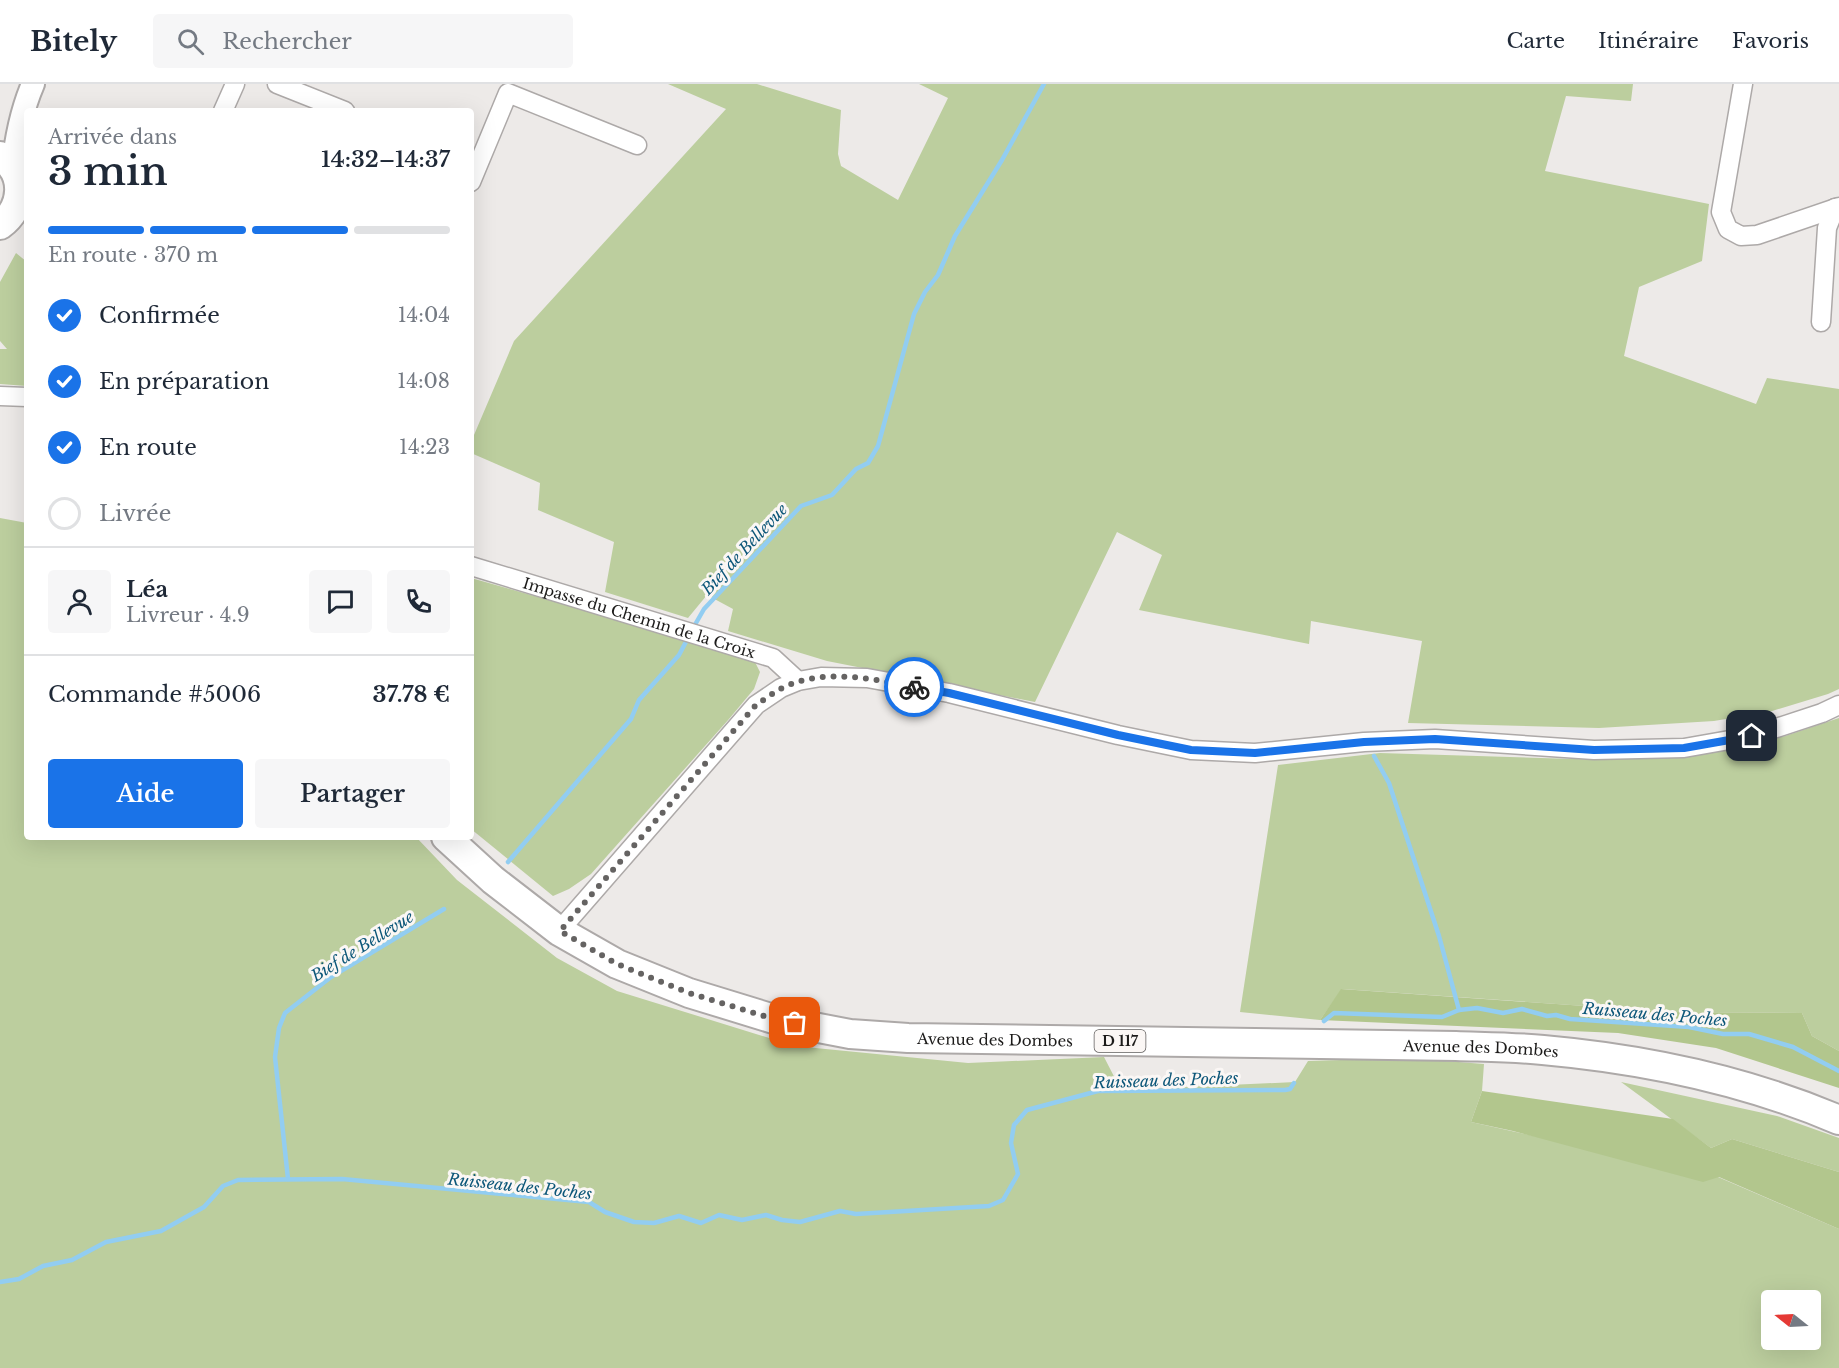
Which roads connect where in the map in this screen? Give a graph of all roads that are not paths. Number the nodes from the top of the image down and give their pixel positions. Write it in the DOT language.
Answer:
graph roads {
  1 [pos="33,84"];
  2 [pos="235,84"];
  3 [pos="277,84"];
  4 [pos="1743,84"];
  5 [pos="23,107"];
  6 [pos="225,108"];
  7 [pos="337,108"];
  8 [pos="0,130"];
  9 [pos="637,144"];
  10 [pos="475,162"];
  11 [pos="14,175"];
  12 [pos="1837,208"];
  13 [pos="10,224"];
  14 [pos="1821,322"];
  15 [pos="0,396"];
  16 [pos="24,397"];
  17 [pos="474,567"];
  18 [pos="798,681"];
  19 [pos="1839,705"];
  20 [pos="450,840"];
  21 [pos="560,931"];
  22 [pos="1839,1120"];
  1 -- 5 [label="street"];
  2 -- 6 [label="street"];
  3 -- 7 [label="street"];
  4 -- 12 [label="street"];
  5 -- 8 [label="street"];
  5 -- 11 [label="street"];
  9 -- 10 [label="street"];
  11 -- 13 [label="main road"];
  12 -- 14 [label="street"];
  15 -- 16 [label="street"];
  17 -- 18 [label="street, Impasse du Chemin de la Croix"];
  18 -- 19 [label="street"];
  18 -- 21 [label="street"];
  20 -- 21 [label="main road, Avenue des Dombes / D 117"];
  21 -- 22 [label="main road, Avenue des Dombes / D 117"];
}
